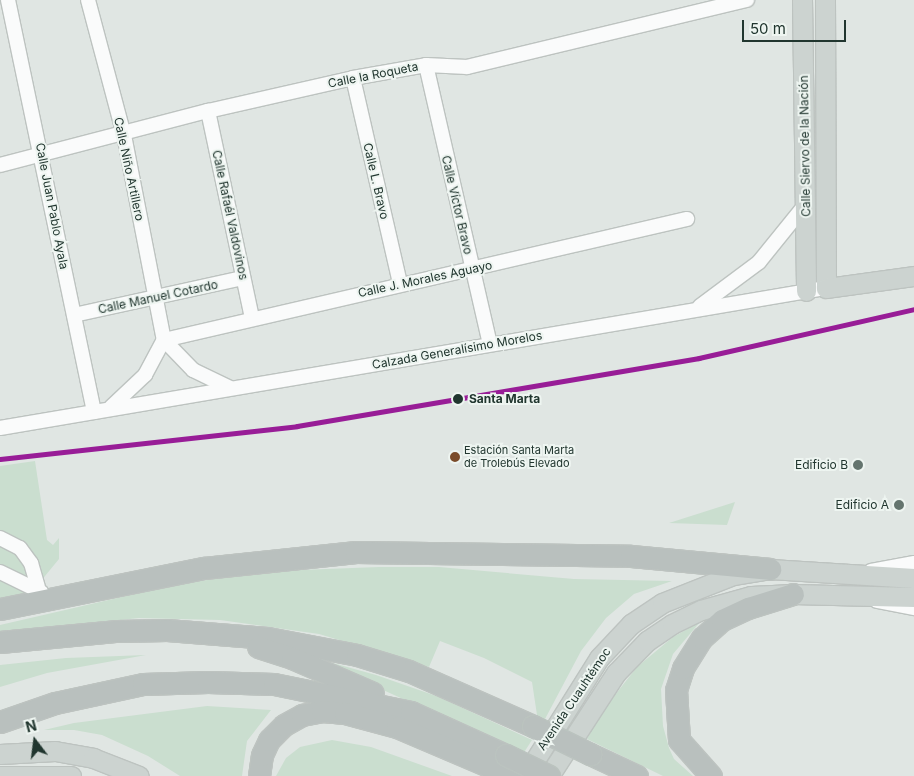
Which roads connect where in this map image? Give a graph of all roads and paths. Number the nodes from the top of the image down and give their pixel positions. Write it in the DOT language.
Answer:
graph roads {
  1 [pos="8,0"];
  2 [pos="88,0"];
  3 [pos="747,0"];
  4 [pos="802,0"];
  5 [pos="825,0"];
  6 [pos="717,4"];
  7 [pos="426,65"];
  8 [pos="353,78"];
  9 [pos="208,111"];
  10 [pos="124,135"];
  11 [pos="42,156"];
  12 [pos="0,165"];
  13 [pos="806,203"];
  14 [pos="687,219"];
  15 [pos="472,269"];
  16 [pos="914,276"];
  17 [pos="242,278"];
  18 [pos="400,283"];
  19 [pos="826,288"];
  20 [pos="806,292"];
  21 [pos="155,298"];
  22 [pos="696,309"];
  23 [pos="74,315"];
  24 [pos="252,318"];
  25 [pos="164,340"];
  26 [pos="490,344"];
  27 [pos="230,388"];
  28 [pos="109,409"];
  29 [pos="94,412"];
  30 [pos="0,428"];
  31 [pos="0,538"];
  32 [pos="770,569"];
  33 [pos="0,572"];
  34 [pos="910,586"];
  35 [pos="43,594"];
  36 [pos="794,594"];
  37 [pos="0,609"];
  38 [pos="215,633"];
  39 [pos="0,642"];
  40 [pos="411,712"];
  41 [pos="0,722"];
  42 [pos="0,754"];
  43 [pos="505,767"];
  44 [pos="0,776"];
  45 [pos="71,776"];
  46 [pos="139,776"];
  47 [pos="260,776"];
  48 [pos="525,776"];
  49 [pos="549,776"];
  50 [pos="637,776"];
  51 [pos="711,776"];
  1 -- 11 [label="street, Calle Juan Pablo Ayala"];
  2 -- 10 [label="street, Calle Niño Artillero"];
  3 -- 6 [label="street, Calle la Roqueta"];
  4 -- 13 [label="main road, Calle Siervo de la Nación"];
  5 -- 19 [label="main road, Calle Siervo de la Nación"];
  6 -- 7 [label="street, Calle la Roqueta"];
  7 -- 8 [label="street, Calle la Roqueta"];
  7 -- 15 [label="street, Calle Víctor Bravo"];
  8 -- 9 [label="street, Calle la Roqueta"];
  8 -- 18 [label="street, Calle L. Bravo"];
  9 -- 10 [label="street, Calle la Roqueta"];
  9 -- 17 [label="street, Calle Rafaél Valdovinos"];
  10 -- 11 [label="street, Calle la Roqueta"];
  10 -- 21 [label="street, Calle Niño Artillero"];
  11 -- 12 [label="street, Calle la Roqueta"];
  11 -- 23 [label="street, Calle Juan Pablo Ayala"];
  13 -- 20 [label="main road, Calle Siervo de la Nación"];
  13 -- 22 [label="street"];
  14 -- 15 [label="street, Calle J. Morales Aguayo"];
  15 -- 18 [label="street, Calle J. Morales Aguayo"];
  15 -- 26 [label="street, Calle Víctor Bravo"];
  16 -- 19 [label="main road, Calzada Generalísimo Morelos"];
  17 -- 21 [label="street, Calle Manuel Cotardo"];
  17 -- 24 [label="street, Calle Rafaél Valdovinos"];
  18 -- 24 [label="street, Calle J. Morales Aguayo"];
  19 -- 20 [label="street, Calzada Generalísimo Morelos"];
  20 -- 22 [label="street, Calzada Generalísimo Morelos"];
  21 -- 23 [label="street, Calle Manuel Cotardo"];
  21 -- 25 [label="street, Calle Niño Artillero"];
  22 -- 26 [label="street, Calzada Generalísimo Morelos"];
  23 -- 29 [label="street, Calle Juan Pablo Ayala"];
  24 -- 25 [label="street, Calle J. Morales Aguayo"];
  25 -- 27 [label="street"];
  25 -- 28 [label="street"];
  26 -- 27 [label="street, Calzada Generalísimo Morelos"];
  27 -- 28 [label="street, Calzada Generalísimo Morelos"];
  28 -- 29 [label="street, Calzada Generalísimo Morelos"];
  29 -- 30 [label="street, Calzada Generalísimo Morelos"];
  31 -- 35 [label="street"];
  32 -- 34 [label="main road, Avenida Cuauhtémoc"];
  32 -- 35 [label="highway"];
  32 -- 48 [label="main road, Avenida Cuauhtémoc"];
  33 -- 35 [label="street"];
  34 -- 36 [label="main road, Avenida Cuauhtémoc"];
  35 -- 37 [label="highway"];
  36 -- 49 [label="main road, Avenida Cuauhtémoc"];
  36 -- 51 [label="highway"];
  38 -- 39 [label="highway"];
  38 -- 40 [label="highway"];
  38 -- 50 [label="highway, bridge"];
  40 -- 41 [label="highway"];
  40 -- 43 [label="highway"];
  42 -- 46 [label="main road"];
  43 -- 47 [label="highway"];
  43 -- 49 [label="highway, bridge"];
  44 -- 45 [label="main road"];
}
